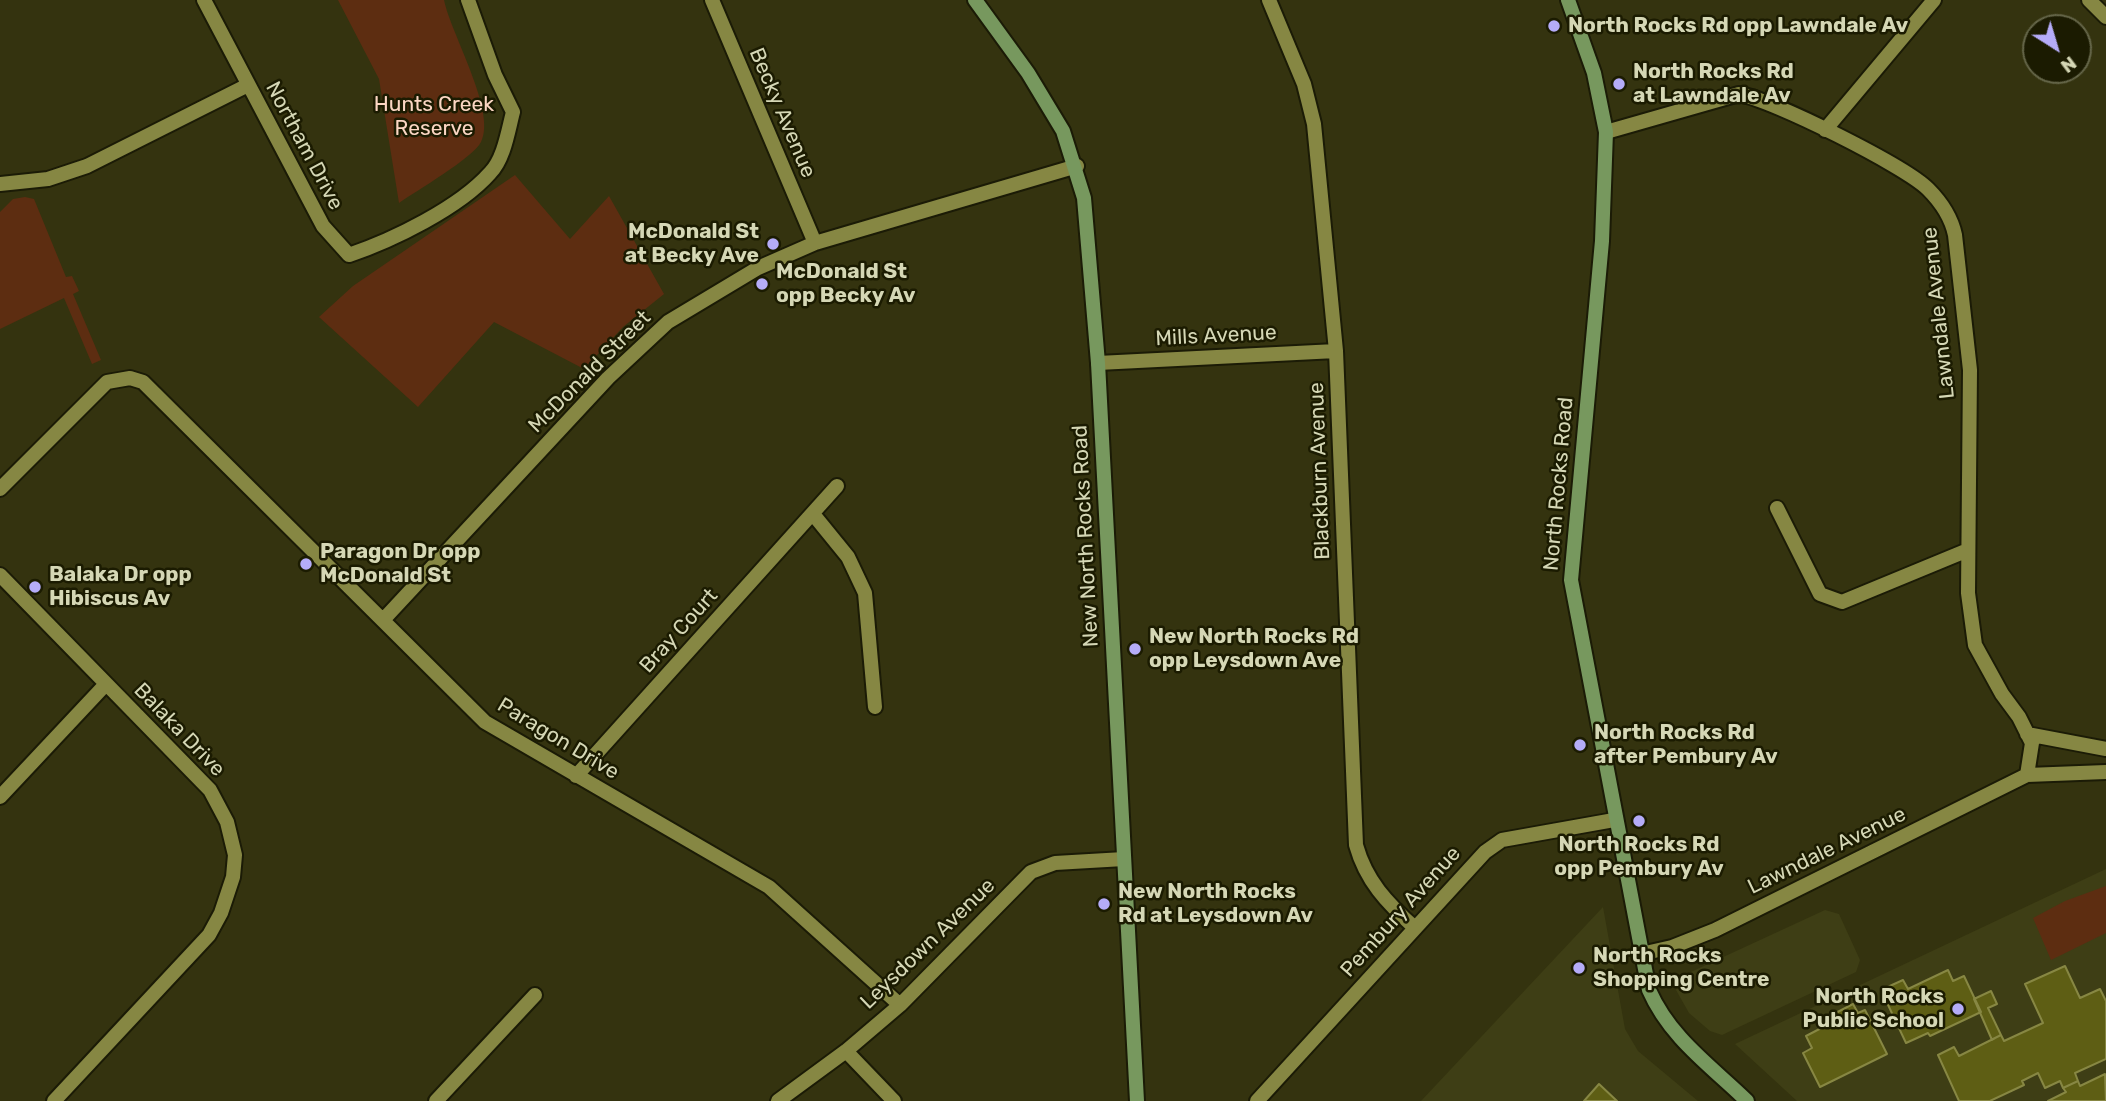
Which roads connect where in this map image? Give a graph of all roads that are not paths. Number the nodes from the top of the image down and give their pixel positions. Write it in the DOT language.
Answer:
graph roads {
  1 [pos="204,0"];
  2 [pos="468,0"];
  3 [pos="712,0"];
  4 [pos="975,0"];
  5 [pos="1269,0"];
  6 [pos="1568,0"];
  7 [pos="1934,0"];
  8 [pos="2089,0"];
  9 [pos="2106,17"];
  10 [pos="248,85"];
  11 [pos="1825,130"];
  12 [pos="1606,132"];
  13 [pos="1077,166"];
  14 [pos="0,184"];
  15 [pos="815,243"];
  16 [pos="1336,351"];
  17 [pos="1098,363"];
  18 [pos="837,486"];
  19 [pos="0,488"];
  20 [pos="1777,508"];
  21 [pos="813,514"];
  22 [pos="1968,550"];
  23 [pos="0,575"];
  24 [pos="384,619"];
  25 [pos="106,684"];
  26 [pos="876,707"];
  27 [pos="2027,734"];
  28 [pos="2106,749"];
  29 [pos="2106,772"];
  30 [pos="2027,775"];
  31 [pos="576,776"];
  32 [pos="0,797"];
  33 [pos="1614,820"];
  34 [pos="1124,859"];
  35 [pos="1415,928"];
  36 [pos="1641,954"];
  37 [pos="535,995"];
  38 [pos="900,1005"];
  39 [pos="846,1051"];
  40 [pos="54,1101"];
  41 [pos="436,1101"];
  42 [pos="778,1101"];
  43 [pos="894,1101"];
  44 [pos="1137,1101"];
  45 [pos="1257,1101"];
  46 [pos="1747,1101"];
  1 -- 10 [label="street, Northam Drive"];
  2 -- 10 [label="street, Northam Drive"];
  3 -- 15 [label="street, Becky Avenue"];
  4 -- 13 [label="main road, New North Rocks Road"];
  5 -- 16 [label="street, Blackburn Avenue"];
  6 -- 12 [label="main road, North Rocks Road"];
  7 -- 11 [label="street"];
  8 -- 9 [label="street"];
  10 -- 14 [label="street"];
  11 -- 12 [label="street, Lawndale Avenue"];
  11 -- 22 [label="street, Lawndale Avenue"];
  12 -- 33 [label="main road, North Rocks Road"];
  13 -- 15 [label="street, McDonald Street"];
  13 -- 17 [label="main road, New North Rocks Road"];
  15 -- 24 [label="street, McDonald Street"];
  16 -- 17 [label="street, Mills Avenue"];
  16 -- 35 [label="street, Blackburn Avenue"];
  17 -- 34 [label="main road, New North Rocks Road"];
  18 -- 21 [label="street, Bray Court"];
  19 -- 24 [label="street, Paragon Drive"];
  20 -- 22 [label="street"];
  21 -- 26 [label="street"];
  21 -- 31 [label="street, Bray Court"];
  22 -- 27 [label="street, Lawndale Avenue"];
  23 -- 25 [label="street, Balaka Drive"];
  24 -- 31 [label="street, Paragon Drive"];
  25 -- 32 [label="street"];
  25 -- 40 [label="street, Balaka Drive"];
  27 -- 28 [label="street"];
  27 -- 30 [label="street, Lawndale Avenue"];
  29 -- 30 [label="street, Lawndale Avenue"];
  30 -- 36 [label="street, Lawndale Avenue"];
  31 -- 38 [label="street, Paragon Drive"];
  33 -- 35 [label="street, Pembury Avenue"];
  33 -- 36 [label="main road, North Rocks Road"];
  34 -- 38 [label="street, Leysdown Avenue"];
  34 -- 44 [label="main road, New North Rocks Road"];
  35 -- 45 [label="street, Pembury Avenue"];
  36 -- 46 [label="main road, North Rocks Road"];
  37 -- 41 [label="street"];
  38 -- 39 [label="street, Leysdown Avenue"];
  39 -- 42 [label="street, Leysdown Avenue"];
  39 -- 43 [label="street"];
}
